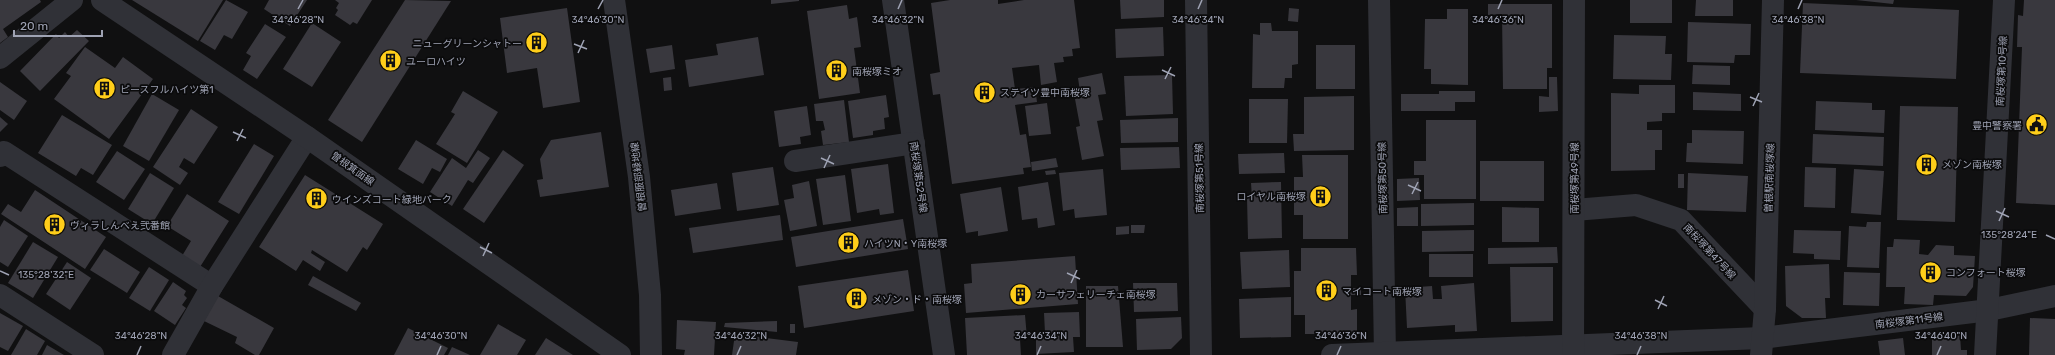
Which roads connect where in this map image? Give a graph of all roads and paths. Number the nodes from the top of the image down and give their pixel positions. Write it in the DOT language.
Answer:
graph roads {
  1 [pos="72,0"];
  2 [pos="102,0"];
  3 [pos="614,0"];
  4 [pos="893,0"];
  5 [pos="1196,0"];
  6 [pos="1379,0"];
  7 [pos="1574,0"];
  8 [pos="1774,0"];
  9 [pos="2004,0"];
  10 [pos="0,58"];
  11 [pos="307,137"];
  12 [pos="914,143"];
  13 [pos="0,156"];
  14 [pos="795,161"];
  15 [pos="1574,210"];
  16 [pos="212,286"];
  17 [pos="0,295"];
  18 [pos="2055,296"];
  19 [pos="1765,309"];
  20 [pos="1989,310"];
  21 [pos="1762,346"];
  22 [pos="1573,351"];
  23 [pos="1385,353"];
  24 [pos="93,355"];
  25 [pos="173,355"];
  26 [pos="620,355"];
  27 [pos="651,355"];
  28 [pos="944,355"];
  29 [pos="1201,355"];
  30 [pos="1332,355"];
  31 [pos="1985,355"];
  1 -- 10 [label="street"];
  2 -- 11 [label="street, 曽根箕面線"];
  3 -- 27 [label="street, 曽根服部緑地線"];
  4 -- 12 [label="street, 南桜塚第52号線"];
  5 -- 29 [label="street, 南桜塚第51号線"];
  6 -- 23 [label="street, 南桜塚第50号線"];
  7 -- 15 [label="street, 南桜塚第49号線"];
  8 -- 19 [label="street, 曽根駅南桜塚線"];
  9 -- 20 [label="street, 南桜塚第10号線"];
  11 -- 16 [label="street"];
  11 -- 26 [label="street, 曽根箕面線"];
  12 -- 14 [label="street"];
  12 -- 28 [label="street, 南桜塚第52号線"];
  13 -- 16 [label="street"];
  15 -- 19 [label="street, 南桜塚第47号線"];
  15 -- 22 [label="street, 南桜塚第49号線"];
  16 -- 25 [label="street"];
  17 -- 24 [label="street"];
  18 -- 20 [label="street, 南桜塚第11号線"];
  19 -- 21 [label="street, 曽根駅南桜塚線"];
  20 -- 21 [label="street, 南桜塚第11号線"];
  20 -- 31 [label="street, 南桜塚第10号線"];
  21 -- 22 [label="street, 南桜塚第11号線"];
  22 -- 23 [label="street, 南桜塚第11号線"];
  23 -- 30 [label="street, 南桜塚第11号線"];
}
